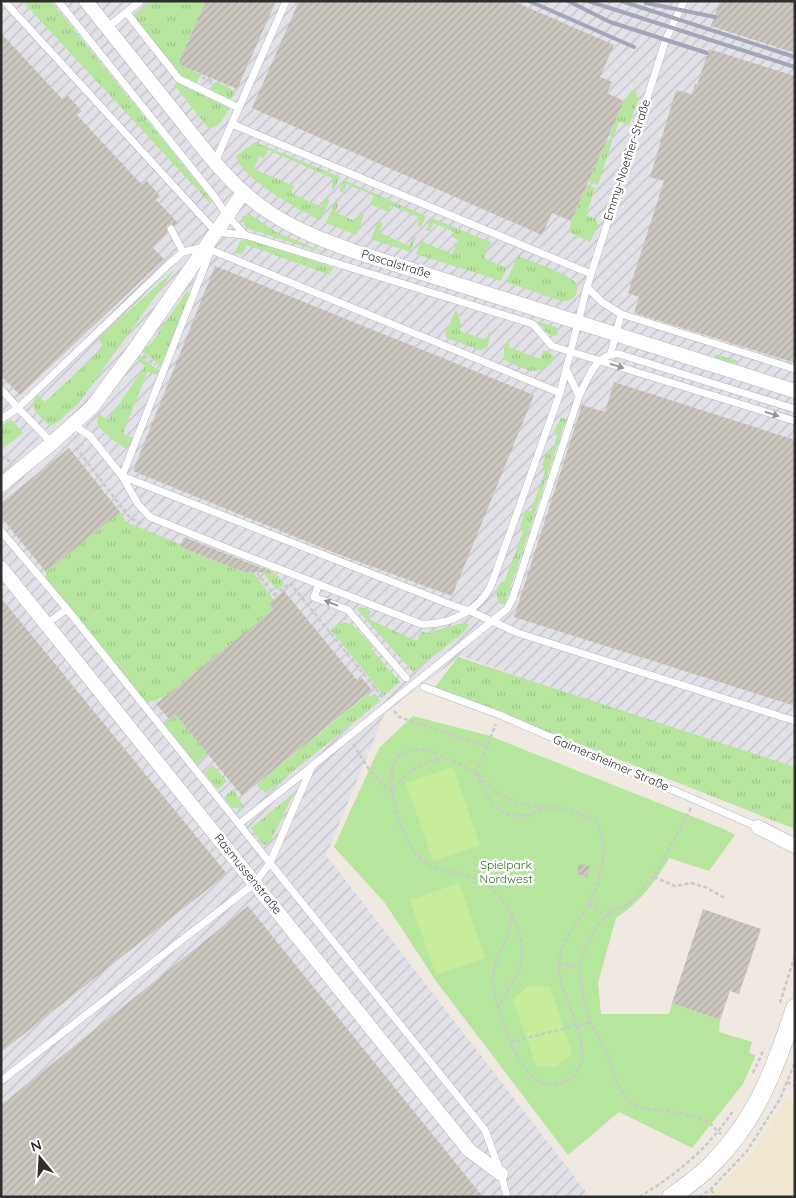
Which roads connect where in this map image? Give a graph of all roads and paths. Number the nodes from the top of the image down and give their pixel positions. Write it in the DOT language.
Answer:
graph roads {
  1 [pos="4,1"];
  2 [pos="58,1"];
  3 [pos="86,1"];
  4 [pos="140,1"];
  5 [pos="286,1"];
  6 [pos="684,1"];
  7 [pos="126,12"];
  8 [pos="107,28"];
  9 [pos="202,77"];
  10 [pos="212,81"];
  11 [pos="239,108"];
  12 [pos="232,124"];
  13 [pos="214,162"];
  14 [pos="243,193"];
  15 [pos="227,215"];
  16 [pos="171,229"];
  17 [pos="216,232"];
  18 [pos="245,235"];
  19 [pos="208,249"];
  20 [pos="183,252"];
  21 [pos="591,274"];
  22 [pos="587,287"];
  23 [pos="620,314"];
  24 [pos="578,322"];
  25 [pos="616,334"];
  26 [pos="135,349"];
  27 [pos="570,352"];
  28 [pos="611,353"];
  29 [pos="598,361"];
  30 [pos="566,369"];
  31 [pos="795,369"];
  32 [pos="163,370"];
  33 [pos="1,389"];
  34 [pos="795,391"];
  35 [pos="560,393"];
  36 [pos="579,396"];
  37 [pos="18,408"];
  38 [pos="795,409"];
  39 [pos="1,419"];
  40 [pos="795,421"];
  41 [pos="73,424"];
  42 [pos="90,436"];
  43 [pos="52,443"];
  44 [pos="1,456"];
  45 [pos="12,462"];
  46 [pos="122,476"];
  47 [pos="1,485"];
  48 [pos="147,526"];
  49 [pos="1,531"];
  50 [pos="1,568"];
  51 [pos="288,572"];
  52 [pos="258,573"];
  53 [pos="290,583"];
  54 [pos="319,584"];
  55 [pos="353,598"];
  56 [pos="67,609"];
  57 [pos="348,610"];
  58 [pos="470,610"];
  59 [pos="490,621"];
  60 [pos="46,624"];
  61 [pos="406,678"];
  62 [pos="424,687"];
  63 [pos="388,704"];
  64 [pos="500,715"];
  65 [pos="795,721"];
  66 [pos="348,737"];
  67 [pos="486,746"];
  68 [pos="444,758"];
  69 [pos="312,766"];
  70 [pos="476,773"];
  71 [pos="392,791"];
  72 [pos="696,800"];
  73 [pos="546,808"];
  74 [pos="239,824"];
  75 [pos="758,827"];
  76 [pos="795,846"];
  77 [pos="270,863"];
  78 [pos="654,876"];
  79 [pos="255,883"];
  80 [pos="724,898"];
  81 [pos="589,905"];
  82 [pos="512,915"];
  83 [pos="607,916"];
  84 [pos="795,955"];
  85 [pos="559,964"];
  86 [pos="580,967"];
  87 [pos="498,1008"];
  88 [pos="786,1009"];
  89 [pos="590,1022"];
  90 [pos="576,1026"];
  91 [pos="510,1042"];
  92 [pos="766,1044"];
  93 [pos="752,1076"];
  94 [pos="1,1081"];
  95 [pos="787,1081"];
  96 [pos="795,1086"];
  97 [pos="735,1108"];
  98 [pos="733,1142"];
  99 [pos="501,1174"];
  100 [pos="711,1189"];
  101 [pos="507,1197"];
  102 [pos="639,1197"];
  103 [pos="671,1197"];
  104 [pos="716,1197"];
  1 -- 17 [label="lane"];
  2 -- 15 [label="lane"];
  3 -- 8 [label="street, Pascalstraße"];
  4 -- 7 [label="lane"];
  5 -- 11 [label="lane"];
  6 -- 21 [label="lane, Emmy-Noether-Straße"];
  7 -- 8 [label="lane"];
  7 -- 11 [label="lane"];
  8 -- 13 [label="street, Pascalstraße"];
  9 -- 10 [label="path"];
  11 -- 12 [label="lane"];
  12 -- 13 [label="lane"];
  12 -- 21 [label="lane"];
  13 -- 14 [label="street, Pascalstraße"];
  14 -- 15 [label="street"];
  14 -- 24 [label="street, Pascalstraße"];
  15 -- 17 [label="street"];
  15 -- 18 [label="lane"];
  16 -- 20 [label="lane"];
  17 -- 18 [label="lane"];
  17 -- 19 [label="street"];
  18 -- 27 [label="lane"];
  19 -- 20 [label="lane"];
  19 -- 26 [label="street"];
  19 -- 32 [label="lane"];
  19 -- 35 [label="lane"];
  20 -- 37 [label="lane"];
  21 -- 22 [label="lane, Emmy-Noether-Straße"];
  22 -- 23 [label="lane"];
  22 -- 24 [label="lane, Emmy-Noether-Straße"];
  23 -- 25 [label="lane"];
  23 -- 31 [label="lane"];
  24 -- 25 [label="street, Pascalstraße"];
  24 -- 27 [label="lane, Emmy-Noether-Straße"];
  25 -- 28 [label="lane"];
  25 -- 34 [label="street, Pascalstraße"];
  26 -- 32 [label="path"];
  26 -- 41 [label="street"];
  27 -- 29 [label="lane"];
  27 -- 30 [label="lane, Emmy-Noether-Straße"];
  28 -- 29 [label="lane"];
  28 -- 38 [label="lane"];
  29 -- 36 [label="lane"];
  29 -- 40 [label="lane, one-way"];
  30 -- 35 [label="lane, Emmy-Noether-Straße"];
  30 -- 36 [label="lane"];
  32 -- 46 [label="lane"];
  33 -- 37 [label="lane"];
  35 -- 58 [label="lane, Emmy-Noether-Straße"];
  36 -- 59 [label="lane"];
  37 -- 39 [label="lane"];
  37 -- 43 [label="lane"];
  41 -- 42 [label="lane"];
  41 -- 43 [label="street"];
  42 -- 46 [label="lane"];
  42 -- 48 [label="path"];
  43 -- 47 [label="street"];
  44 -- 45 [label="path"];
  46 -- 51 [label="lane"];
  46 -- 58 [label="lane"];
  49 -- 56 [label="lane"];
  50 -- 60 [label="street, Rasmussenstraße"];
  51 -- 53 [label="path"];
  51 -- 54 [label="lane"];
  52 -- 53 [label="path"];
  53 -- 63 [label="path"];
  54 -- 55 [label="lane"];
  57 -- 54 [label="lane, one-way"];
  55 -- 57 [label="lane"];
  55 -- 58 [label="lane"];
  56 -- 60 [label="lane"];
  56 -- 74 [label="lane"];
  57 -- 61 [label="lane"];
  58 -- 59 [label="lane"];
  59 -- 63 [label="lane"];
  59 -- 65 [label="lane"];
  60 -- 79 [label="street, Rasmussenstraße"];
  62 -- 64 [label="lane, Gaimersheimer Straße"];
  63 -- 66 [label="lane"];
  63 -- 67 [label="path"];
  64 -- 67 [label="path"];
  64 -- 72 [label="lane, Gaimersheimer Straße"];
  66 -- 69 [label="lane"];
  66 -- 71 [label="path"];
  67 -- 70 [label="path"];
  68 -- 70 [label="path"];
  68 -- 71 [label="path"];
  68 -- 71 [label="path"];
  69 -- 74 [label="lane"];
  69 -- 77 [label="lane"];
  70 -- 73 [label="path"];
  70 -- 73 [label="path"];
  71 -- 82 [label="path"];
  72 -- 75 [label="lane, Gaimersheimer Straße"];
  72 -- 78 [label="path"];
  73 -- 81 [label="path"];
  74 -- 77 [label="lane"];
  75 -- 76 [label="street, Gaimersheimer Straße"];
  77 -- 79 [label="lane"];
  77 -- 99 [label="lane"];
  78 -- 80 [label="path"];
  78 -- 83 [label="path"];
  79 -- 94 [label="lane"];
  79 -- 99 [label="street, Rasmussenstraße"];
  81 -- 83 [label="path"];
  81 -- 85 [label="path"];
  82 -- 87 [label="path"];
  82 -- 87 [label="path"];
  83 -- 86 [label="path"];
  84 -- 88 [label="path"];
  85 -- 86 [label="path"];
  85 -- 90 [label="path"];
  86 -- 89 [label="path"];
  87 -- 91 [label="path"];
  88 -- 98 [label="street"];
  89 -- 90 [label="path"];
  89 -- 98 [label="path"];
  90 -- 91 [label="path"];
  90 -- 91 [label="path"];
  92 -- 93 [label="path"];
  95 -- 96 [label="path"];
  97 -- 98 [label="path"];
  98 -- 102 [label="path"];
  98 -- 103 [label="street"];
  99 -- 101 [label="lane"];
  100 -- 104 [label="path"];
}
